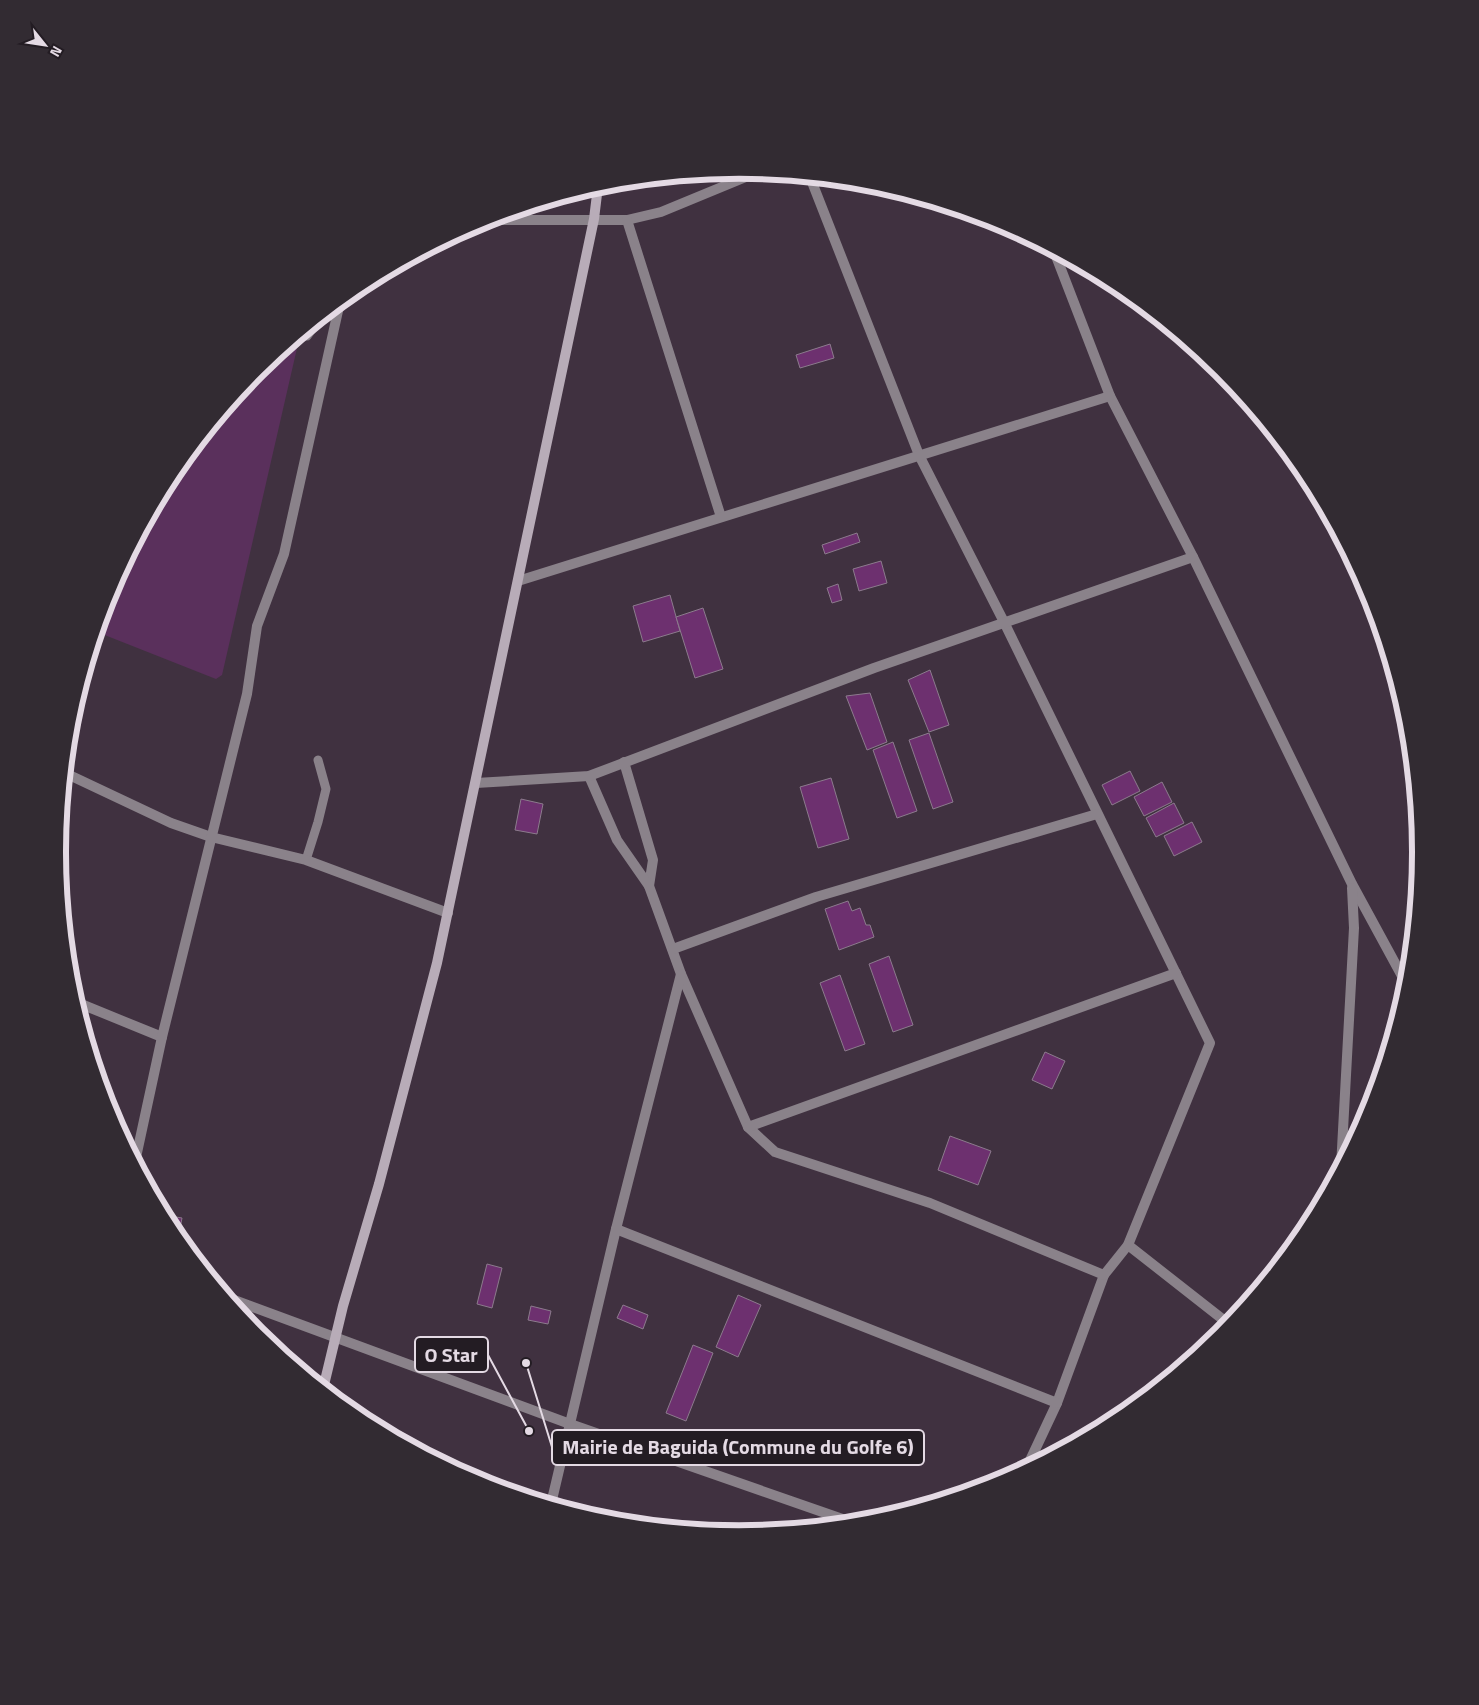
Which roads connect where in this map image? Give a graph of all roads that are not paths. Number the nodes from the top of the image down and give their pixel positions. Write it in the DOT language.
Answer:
graph roads {
  1 [pos="741,179"];
  2 [pos="813,184"];
  3 [pos="597,195"];
  4 [pos="594,219"];
  5 [pos="510,220"];
  6 [pos="627,220"];
  7 [pos="1057,259"];
  8 [pos="338,312"];
  9 [pos="1110,396"];
  10 [pos="919,455"];
  11 [pos="721,517"];
  12 [pos="1193,557"];
  13 [pos="518,581"];
  14 [pos="1004,622"];
  15 [pos="318,760"];
  16 [pos="624,762"];
  17 [pos="71,776"];
  18 [pos="589,776"];
  19 [pos="476,783"];
  20 [pos="1098,814"];
  21 [pos="210,837"];
  22 [pos="306,860"];
  23 [pos="1352,884"];
  24 [pos="649,886"];
  25 [pos="448,913"];
  26 [pos="673,949"];
  27 [pos="1176,973"];
  28 [pos="681,974"];
  29 [pos="1401,975"];
  30 [pos="84,1005"];
  31 [pos="162,1037"];
  32 [pos="748,1127"];
  33 [pos="137,1152"];
  34 [pos="1342,1152"];
  35 [pos="616,1229"];
  36 [pos="1128,1244"];
  37 [pos="1104,1275"];
  38 [pos="238,1301"];
  39 [pos="1224,1320"];
  40 [pos="336,1337"];
  41 [pos="325,1383"];
  42 [pos="1057,1403"];
  43 [pos="570,1424"];
  44 [pos="1031,1459"];
  45 [pos="552,1499"];
  46 [pos="840,1518"];
  1 -- 6 [label="street"];
  2 -- 10 [label="street"];
  3 -- 4 [label="street"];
  4 -- 5 [label="street"];
  4 -- 6 [label="street"];
  4 -- 13 [label="street"];
  6 -- 11 [label="street"];
  7 -- 9 [label="street"];
  8 -- 21 [label="street"];
  9 -- 10 [label="street"];
  9 -- 12 [label="street"];
  10 -- 11 [label="street"];
  10 -- 14 [label="street"];
  11 -- 13 [label="street"];
  12 -- 14 [label="street"];
  12 -- 23 [label="street"];
  13 -- 19 [label="street"];
  14 -- 16 [label="street"];
  14 -- 20 [label="street"];
  15 -- 22 [label="lane"];
  16 -- 18 [label="street"];
  16 -- 24 [label="street"];
  17 -- 21 [label="street"];
  18 -- 19 [label="street"];
  18 -- 24 [label="street"];
  19 -- 25 [label="street"];
  20 -- 26 [label="street"];
  20 -- 27 [label="street"];
  21 -- 22 [label="street"];
  21 -- 31 [label="street"];
  22 -- 25 [label="street"];
  23 -- 29 [label="street"];
  23 -- 34 [label="street"];
  24 -- 26 [label="street"];
  25 -- 40 [label="street"];
  26 -- 28 [label="street"];
  27 -- 32 [label="street"];
  27 -- 36 [label="street"];
  28 -- 32 [label="street"];
  28 -- 35 [label="street"];
  30 -- 31 [label="street"];
  31 -- 33 [label="street"];
  32 -- 37 [label="street"];
  35 -- 42 [label="street"];
  35 -- 43 [label="street"];
  36 -- 37 [label="street"];
  36 -- 39 [label="street"];
  37 -- 42 [label="street"];
  38 -- 40 [label="street"];
  40 -- 41 [label="street"];
  40 -- 43 [label="street"];
  42 -- 44 [label="street"];
  43 -- 45 [label="street"];
  43 -- 46 [label="street"];
}
